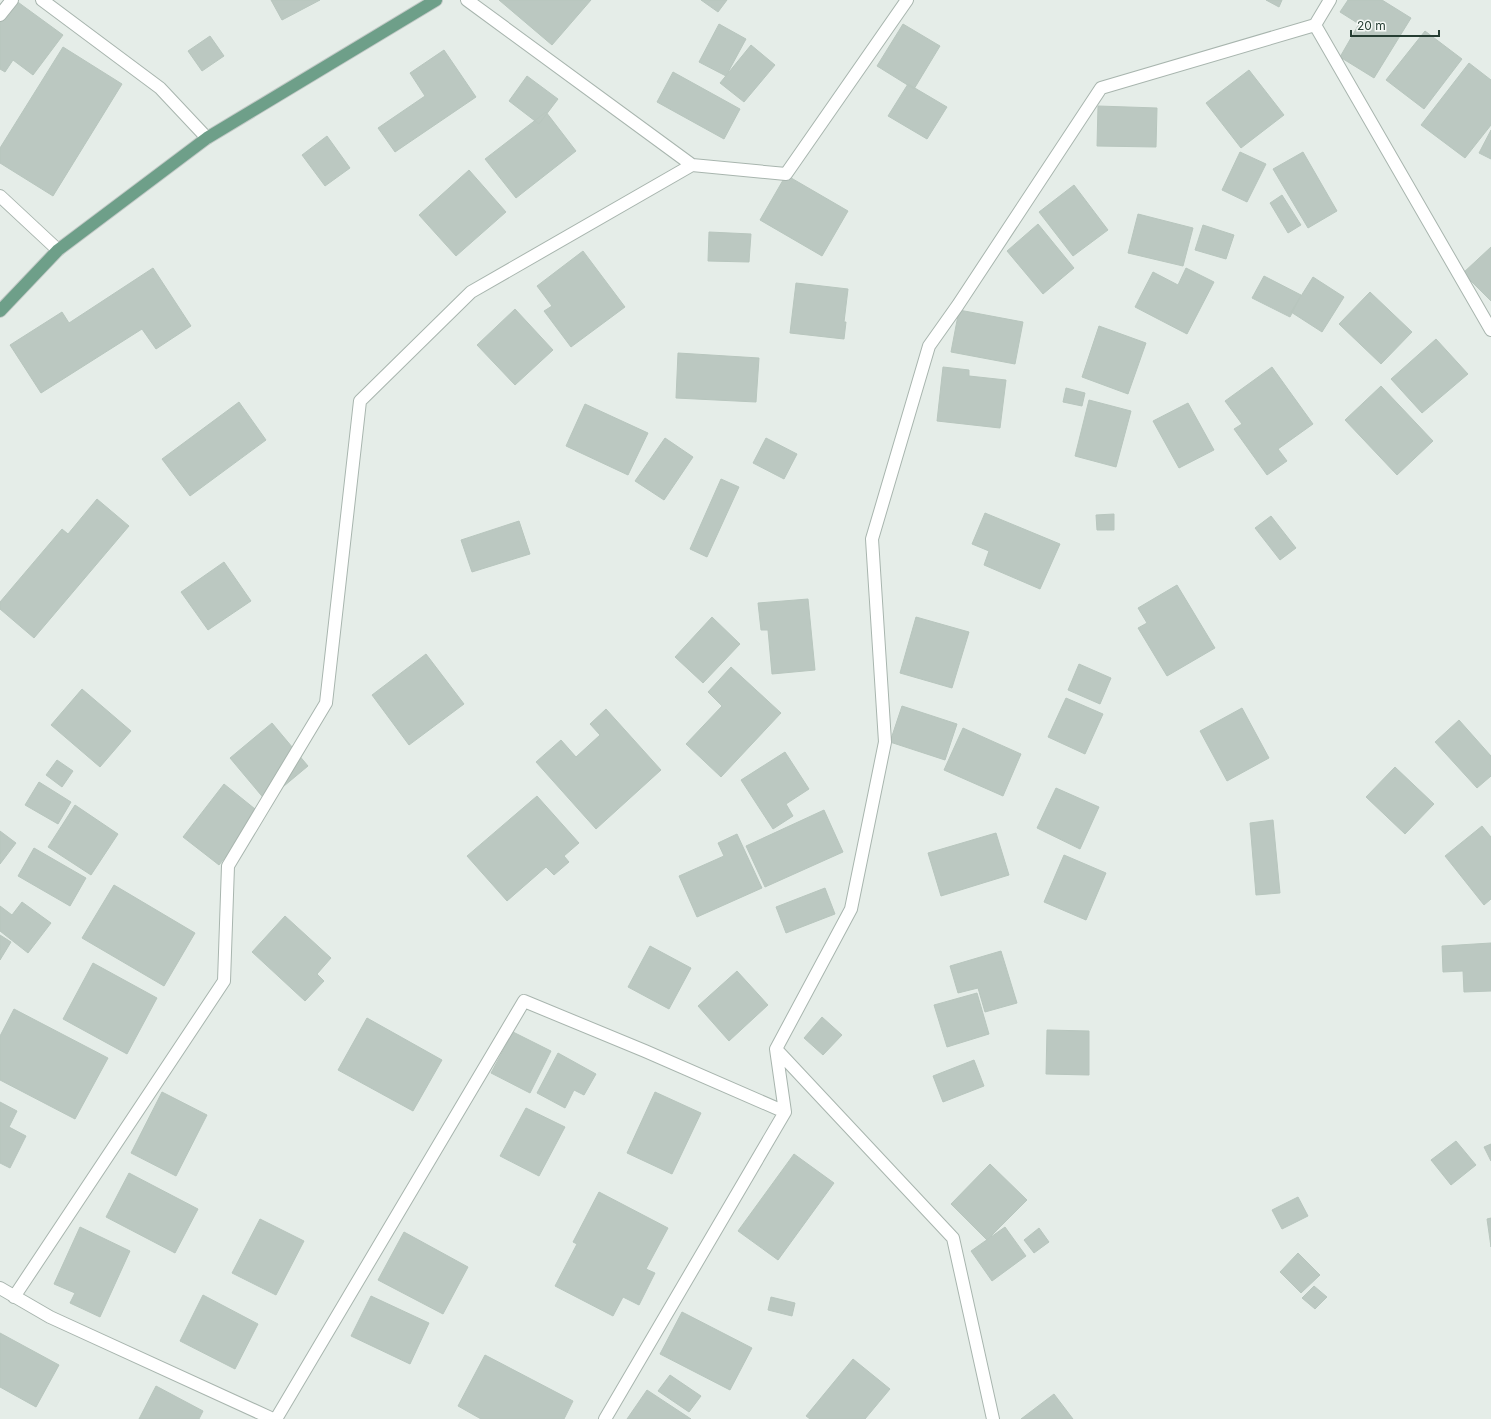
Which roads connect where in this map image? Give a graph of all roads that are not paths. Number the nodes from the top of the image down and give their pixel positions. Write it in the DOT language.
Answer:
graph roads {
  1 [pos="12,0"];
  2 [pos="42,0"];
  3 [pos="436,0"];
  4 [pos="467,0"];
  5 [pos="907,0"];
  6 [pos="1330,0"];
  7 [pos="0,15"];
  8 [pos="1315,25"];
  9 [pos="207,138"];
  10 [pos="692,165"];
  11 [pos="0,196"];
  12 [pos="58,250"];
  13 [pos="0,311"];
  14 [pos="1491,330"];
  15 [pos="776,1049"];
  16 [pos="785,1112"];
  17 [pos="0,1288"];
  18 [pos="14,1297"];
  19 [pos="273,1419"];
  20 [pos="276,1419"];
  21 [pos="605,1419"];
  22 [pos="993,1419"];
  1 -- 7 [label="street"];
  2 -- 9 [label="street"];
  3 -- 9 [label="main road"];
  4 -- 10 [label="street"];
  5 -- 10 [label="street"];
  6 -- 8 [label="street"];
  8 -- 14 [label="street"];
  8 -- 15 [label="street"];
  9 -- 12 [label="main road"];
  10 -- 18 [label="street"];
  11 -- 12 [label="street"];
  12 -- 13 [label="main road"];
  15 -- 16 [label="street"];
  15 -- 22 [label="street"];
  16 -- 20 [label="street"];
  16 -- 21 [label="street"];
  17 -- 18 [label="street"];
  18 -- 19 [label="street"];
}
